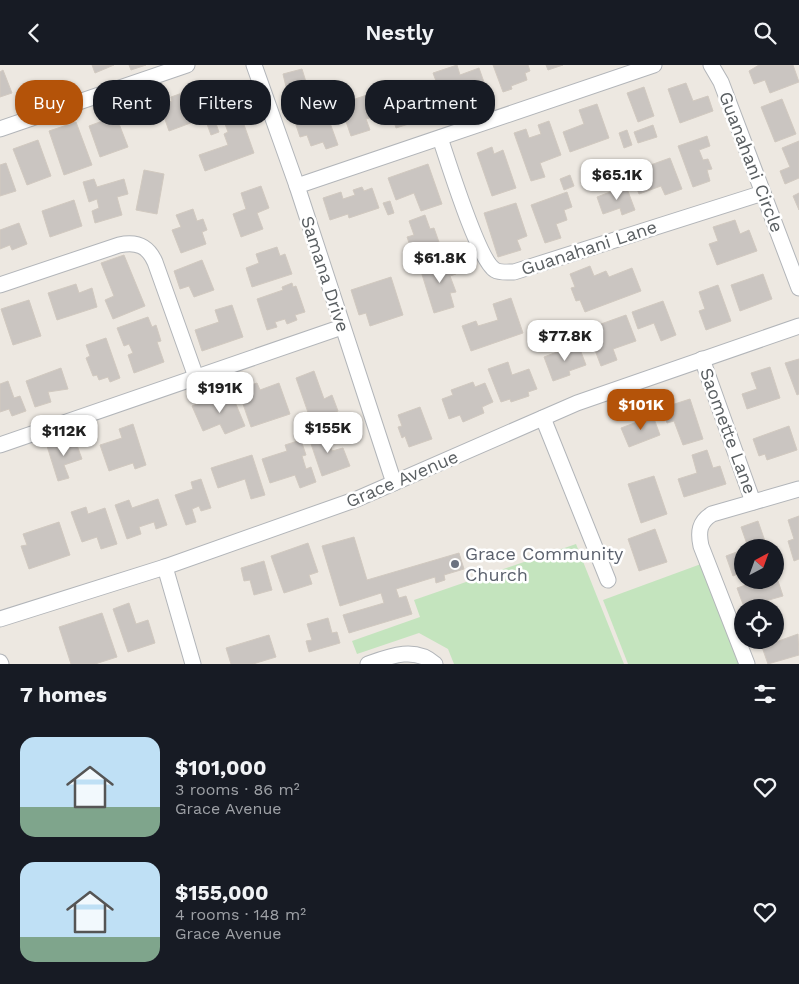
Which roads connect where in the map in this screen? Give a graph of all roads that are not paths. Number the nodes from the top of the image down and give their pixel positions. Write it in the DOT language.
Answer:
graph roads {
  1 [pos="187,65"];
  2 [pos="254,65"];
  3 [pos="654,65"];
  4 [pos="711,65"];
  5 [pos="0,129"];
  6 [pos="440,138"];
  7 [pos="297,186"];
  8 [pos="763,193"];
  9 [pos="0,285"];
  10 [pos="799,288"];
  11 [pos="799,326"];
  12 [pos="342,327"];
  13 [pos="702,359"];
  14 [pos="196,377"];
  15 [pos="543,418"];
  16 [pos="0,445"];
  17 [pos="394,483"];
  18 [pos="799,489"];
  19 [pos="753,502"];
  20 [pos="165,567"];
  21 [pos="608,580"];
  22 [pos="0,619"];
  23 [pos="194,664"];
  24 [pos="368,664"];
  25 [pos="435,664"];
  26 [pos="747,664"];
  1 -- 5 [label="street"];
  2 -- 7 [label="street, Samana Drive"];
  3 -- 6 [label="street"];
  4 -- 8 [label="street, Guanahani Circle"];
  6 -- 7 [label="street"];
  6 -- 8 [label="street, Guanahani Lane"];
  7 -- 12 [label="street, Samana Drive"];
  8 -- 10 [label="street, Guanahani Circle"];
  9 -- 14 [label="street"];
  11 -- 13 [label="street, Grace Avenue"];
  12 -- 14 [label="street"];
  12 -- 17 [label="street, Samana Drive"];
  13 -- 15 [label="street, Grace Avenue"];
  13 -- 19 [label="street, Saomette Lane"];
  14 -- 16 [label="street"];
  15 -- 17 [label="street, Grace Avenue"];
  15 -- 21 [label="street"];
  17 -- 20 [label="street, Grace Avenue"];
  18 -- 19 [label="street"];
  19 -- 26 [label="street"];
  20 -- 22 [label="street, Grace Avenue"];
  20 -- 23 [label="street"];
  24 -- 25 [label="street"];
}
